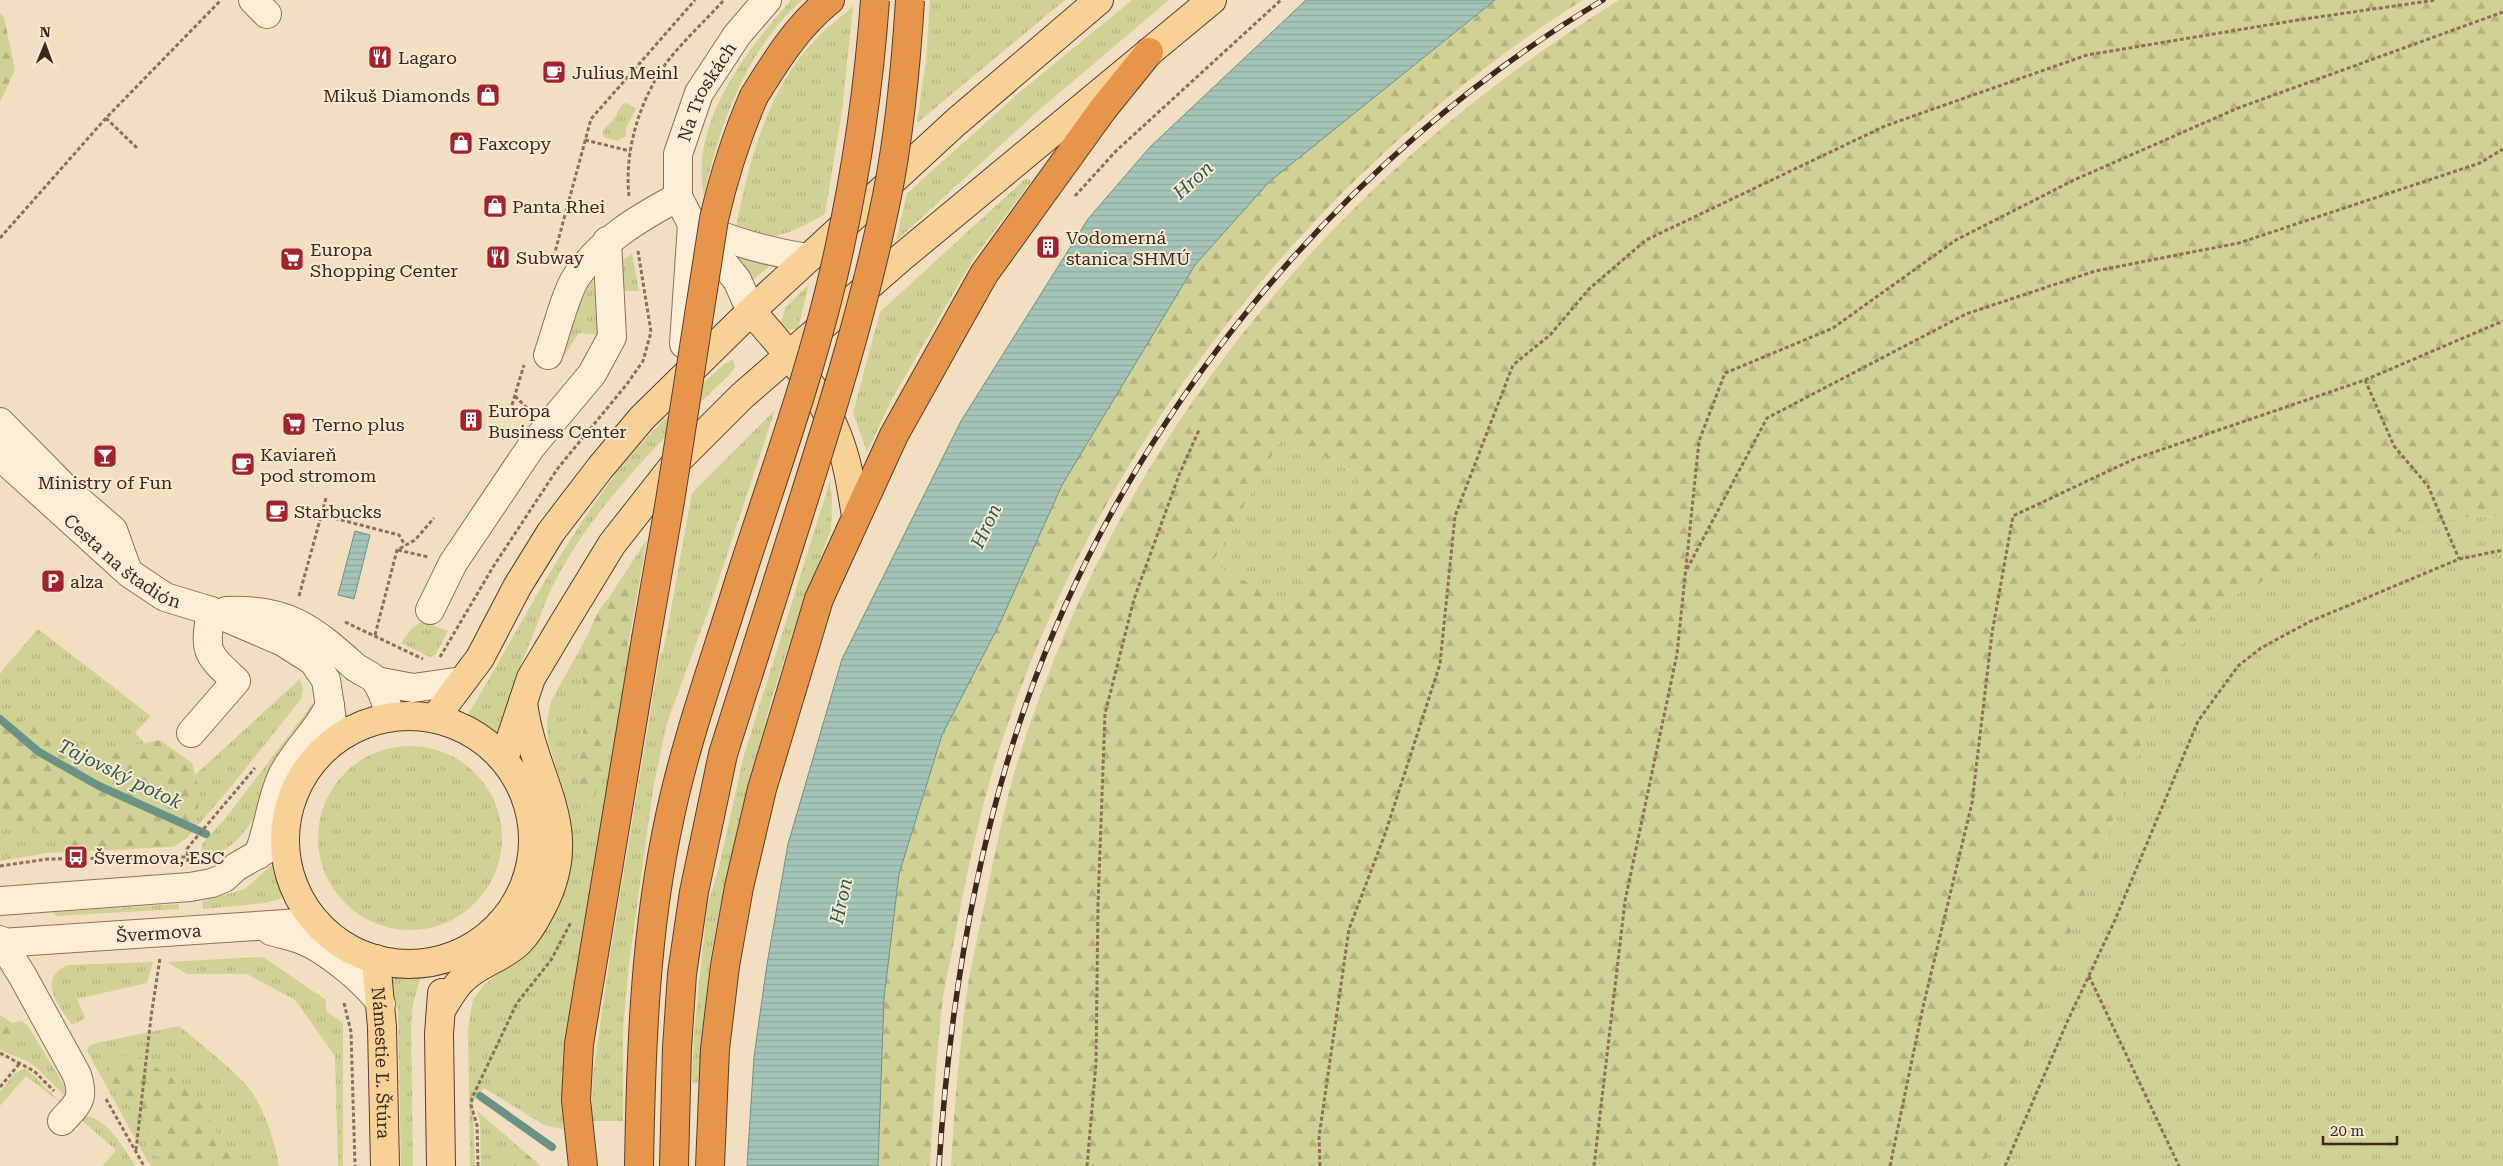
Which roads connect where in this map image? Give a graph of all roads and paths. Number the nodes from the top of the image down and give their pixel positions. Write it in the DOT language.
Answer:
graph roads {
  1 [pos="221,0"];
  2 [pos="694,0"];
  3 [pos="767,0"];
  4 [pos="830,0"];
  5 [pos="875,0"];
  6 [pos="910,0"];
  7 [pos="1099,0"];
  8 [pos="1212,0"];
  9 [pos="1281,0"];
  10 [pos="2436,0"];
  11 [pos="2503,12"];
  12 [pos="1149,52"];
  13 [pos="106,118"];
  14 [pos="585,140"];
  15 [pos="137,148"];
  16 [pos="2503,149"];
  17 [pos="630,151"];
  18 [pos="678,196"];
  19 [pos="1070,202"];
  20 [pos="692,224"];
  21 [pos="0,238"];
  22 [pos="607,241"];
  23 [pos="808,258"];
  24 [pos="551,268"];
  25 [pos="751,311"];
  26 [pos="2503,321"];
  27 [pos="790,356"];
  28 [pos="536,357"];
  29 [pos="682,379"];
  30 [pos="2365,380"];
  31 [pos="512,405"];
  32 [pos="0,422"];
  33 [pos="1198,430"];
  34 [pos="0,456"];
  35 [pos="326,498"];
  36 [pos="322,515"];
  37 [pos="856,515"];
  38 [pos="434,518"];
  39 [pos="405,545"];
  40 [pos="397,550"];
  41 [pos="2503,550"];
  42 [pos="432,558"];
  43 [pos="2459,559"];
  44 [pos="129,572"];
  45 [pos="1685,572"];
  46 [pos="299,596"];
  47 [pos="430,610"];
  48 [pos="211,611"];
  49 [pos="375,635"];
  50 [pos="376,681"];
  51 [pos="462,681"];
  52 [pos="523,698"];
  53 [pos="330,705"];
  54 [pos="391,717"];
  55 [pos="435,718"];
  56 [pos="191,733"];
  57 [pos="335,740"];
  58 [pos="504,759"];
  59 [pos="257,766"];
  60 [pos="284,839"];
  61 [pos="258,855"];
  62 [pos="188,857"];
  63 [pos="188,864"];
  64 [pos="0,866"];
  65 [pos="38,898"];
  66 [pos="0,901"];
  67 [pos="316,922"];
  68 [pos="253,926"];
  69 [pos="1,942"];
  70 [pos="151,956"];
  71 [pos="376,959"];
  72 [pos="445,959"];
  73 [pos="2089,975"];
  74 [pos="340,998"];
  75 [pos="381,1004"];
  76 [pos="441,1010"];
  77 [pos="0,1053"];
  78 [pos="20,1063"];
  79 [pos="0,1087"];
  80 [pos="102,1092"];
  81 [pos="67,1115"];
  82 [pos="477,1125"];
  83 [pos="136,1152"];
  84 [pos="144,1166"];
  85 [pos="355,1166"];
  86 [pos="384,1166"];
  87 [pos="441,1166"];
  88 [pos="478,1166"];
  89 [pos="583,1166"];
  90 [pos="639,1166"];
  91 [pos="674,1166"];
  92 [pos="710,1166"];
  93 [pos="1087,1166"];
  94 [pos="1320,1166"];
  95 [pos="1594,1166"];
  96 [pos="1890,1166"];
  97 [pos="2004,1166"];
  98 [pos="2179,1166"];
  1 -- 13 [label="path"];
  2 -- 14 [label="path"];
  3 -- 18 [label="street, Na Troskách"];
  4 -- 89 [label="highway, bridge"];
  5 -- 90 [label="highway, bridge"];
  6 -- 91 [label="highway, bridge"];
  7 -- 23 [label="main road"];
  8 -- 12 [label="main road"];
  9 -- 19 [label="path"];
  10 -- 94 [label="path"];
  11 -- 45 [label="path"];
  12 -- 27 [label="main road"];
  12 -- 37 [label="highway"];
  13 -- 15 [label="path"];
  13 -- 21 [label="path"];
  14 -- 17 [label="path"];
  14 -- 24 [label="path"];
  16 -- 45 [label="path"];
  18 -- 20 [label="street"];
  18 -- 22 [label="street"];
  20 -- 23 [label="street"];
  20 -- 25 [label="street"];
  20 -- 29 [label="street"];
  22 -- 28 [label="street"];
  22 -- 47 [label="street"];
  23 -- 25 [label="main road"];
  25 -- 27 [label="main road"];
  25 -- 29 [label="main road"];
  26 -- 30 [label="path"];
  27 -- 37 [label="main road"];
  27 -- 52 [label="main road"];
  28 -- 31 [label="path"];
  29 -- 51 [label="main road"];
  30 -- 43 [label="path"];
  30 -- 96 [label="path"];
  32 -- 44 [label="street"];
  33 -- 93 [label="path"];
  34 -- 44 [label="street, Cesta na štadión"];
  35 -- 36 [label="path"];
  36 -- 39 [label="path"];
  36 -- 46 [label="path"];
  37 -- 92 [label="highway"];
  38 -- 39 [label="path"];
  39 -- 40 [label="path"];
  40 -- 42 [label="path"];
  40 -- 49 [label="path"];
  41 -- 43 [label="path"];
  43 -- 73 [label="path"];
  44 -- 48 [label="street, Cesta na štadión"];
  45 -- 95 [label="path"];
  48 -- 50 [label="street, Cesta na štadión"];
  48 -- 53 [label="street, Cesta na štadión"];
  48 -- 56 [label="street"];
  50 -- 51 [label="street, Cesta na štadión"];
  50 -- 54 [label="street"];
  51 -- 55 [label="main road"];
  52 -- 58 [label="main road"];
  52 -- 76 [label="main road"];
  53 -- 57 [label="street, Cesta na štadión"];
  53 -- 61 [label="street"];
  54 -- 55 [label="main road"];
  54 -- 57 [label="main road"];
  55 -- 58 [label="main road"];
  57 -- 60 [label="main road"];
  58 -- 72 [label="main road"];
  59 -- 62 [label="path"];
  60 -- 61 [label="street"];
  60 -- 67 [label="main road"];
  61 -- 65 [label="street"];
  62 -- 63 [label="path"];
  62 -- 64 [label="path"];
  65 -- 66 [label="street"];
  65 -- 69 [label="street"];
  67 -- 68 [label="street, Švermova"];
  67 -- 71 [label="main road"];
  68 -- 69 [label="street, Švermova"];
  68 -- 75 [label="street"];
  69 -- 81 [label="street"];
  70 -- 83 [label="path"];
  71 -- 72 [label="main road"];
  71 -- 75 [label="main road, Námestie Ľ. Štúra"];
  72 -- 76 [label="main road"];
  73 -- 97 [label="path"];
  73 -- 98 [label="path"];
  74 -- 85 [label="path"];
  75 -- 86 [label="main road, Námestie Ľ. Štúra"];
  76 -- 87 [label="main road"];
  77 -- 78 [label="path"];
  78 -- 79 [label="path"];
  78 -- 81 [label="path"];
  80 -- 83 [label="path"];
  82 -- 88 [label="path"];
  83 -- 84 [label="path"];
}
